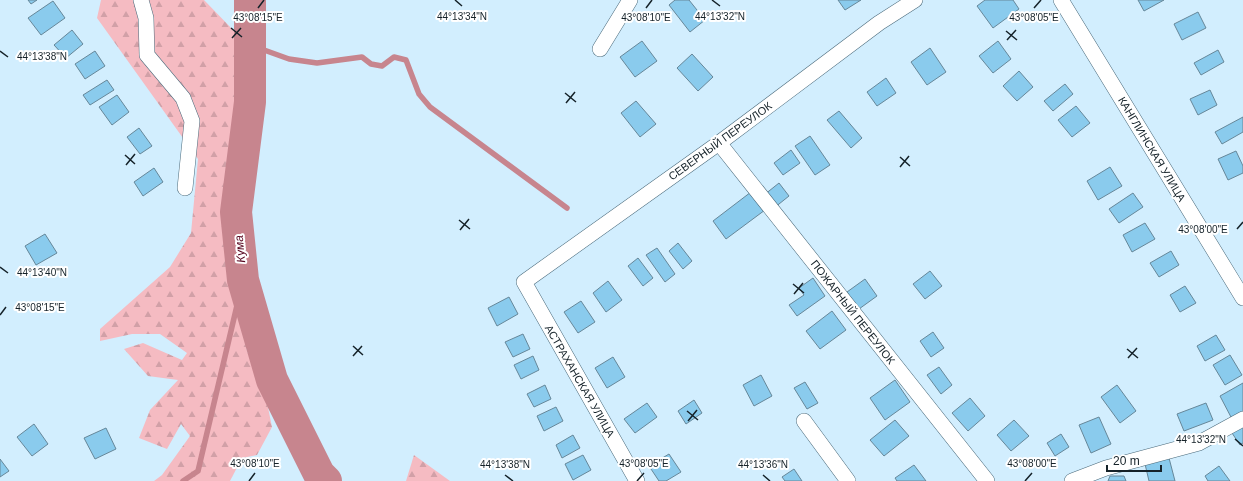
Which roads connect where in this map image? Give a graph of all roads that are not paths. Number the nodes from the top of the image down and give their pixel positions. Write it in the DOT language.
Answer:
graph roads {
  1 [pos="141,0"];
  2 [pos="630,0"];
  3 [pos="915,0"];
  4 [pos="1061,0"];
  5 [pos="600,49"];
  6 [pos="719,143"];
  7 [pos="185,188"];
  8 [pos="1237,277"];
  9 [pos="524,282"];
  10 [pos="1243,298"];
  11 [pos="1243,420"];
  12 [pos="804,421"];
  13 [pos="637,481"];
  14 [pos="848,481"];
  15 [pos="987,481"];
  16 [pos="1072,481"];
  1 -- 7 [label="street"];
  2 -- 5 [label="street"];
  3 -- 6 [label="street, СЕВЕРНЫЙ ПЕРЕУЛОК"];
  4 -- 8 [label="street, КАНГЛИНСКАЯ УЛИЦА"];
  6 -- 9 [label="street, СЕВЕРНЫЙ ПЕРЕУЛОК"];
  6 -- 15 [label="street, ПОЖАРНЫЙ ПЕРЕУЛОК"];
  8 -- 10 [label="street, КАНГЛИНСКАЯ УЛИЦА"];
  9 -- 13 [label="street, АСТРАХАНСКАЯ УЛИЦА"];
  11 -- 16 [label="street"];
  12 -- 14 [label="street"];
}
